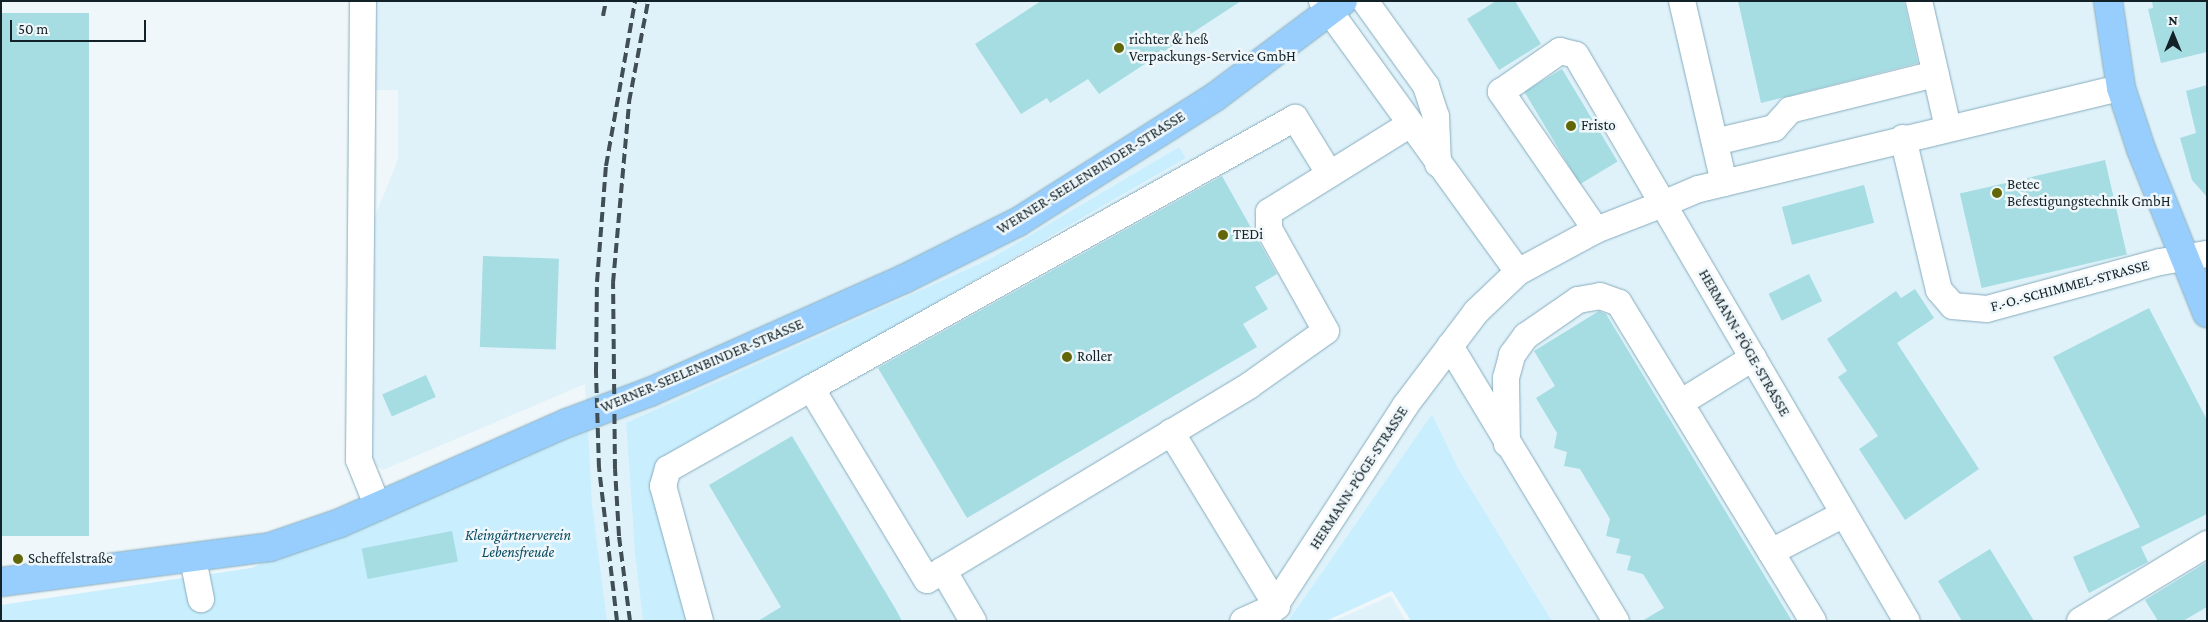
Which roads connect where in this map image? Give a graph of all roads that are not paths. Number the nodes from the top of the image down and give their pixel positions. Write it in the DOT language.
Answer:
graph roads {
  1 [pos="364,1"];
  2 [pos="1365,1"];
  3 [pos="1682,1"];
  4 [pos="1919,1"];
  5 [pos="2108,1"];
  6 [pos="1331,5"];
  7 [pos="1936,74"];
  8 [pos="2122,88"];
  9 [pos="1409,124"];
  10 [pos="1948,128"];
  11 [pos="1903,138"];
  12 [pos="1715,142"];
  13 [pos="1438,164"];
  14 [pos="1329,173"];
  15 [pos="1724,183"];
  16 [pos="1663,204"];
  17 [pos="1596,230"];
  18 [pos="2195,255"];
  19 [pos="1518,272"];
  20 [pos="2207,313"];
  21 [pos="1450,346"];
  22 [pos="1753,358"];
  23 [pos="811,388"];
  24 [pos="1680,403"];
  25 [pos="1172,432"];
  26 [pos="1503,437"];
  27 [pos="378,507"];
  28 [pos="1844,514"];
  29 [pos="2207,544"];
  30 [pos="1771,552"];
  31 [pos="193,559"];
  32 [pos="943,570"];
  33 [pos="1,582"];
  34 [pos="201,599"];
  35 [pos="1271,613"];
  36 [pos="2107,614"];
  37 [pos="700,621"];
  38 [pos="973,621"];
  39 [pos="1243,621"];
  40 [pos="1616,621"];
  41 [pos="1813,621"];
  42 [pos="1907,621"];
  43 [pos="2080,621"];
  1 -- 27 [label="street"];
  2 -- 13 [label="street"];
  3 -- 12 [label="street"];
  4 -- 7 [label="street"];
  5 -- 8 [label="main road"];
  6 -- 9 [label="street"];
  6 -- 27 [label="main road, WERNER-SEELENBINDER-STRASSE"];
  7 -- 10 [label="street"];
  7 -- 12 [label="street"];
  8 -- 10 [label="street"];
  8 -- 18 [label="main road"];
  9 -- 13 [label="street"];
  9 -- 14 [label="street"];
  10 -- 11 [label="street"];
  11 -- 15 [label="street"];
  11 -- 18 [label="street, F.-O.-SCHIMMEL-STRASSE"];
  12 -- 15 [label="street"];
  13 -- 19 [label="street"];
  14 -- 23 [label="street"];
  14 -- 25 [label="street"];
  15 -- 16 [label="street"];
  16 -- 17 [label="street, HERMANN-PÖGE-STRASSE"];
  16 -- 17 [label="street"];
  16 -- 22 [label="street, HERMANN-PÖGE-STRASSE"];
  17 -- 19 [label="street, HERMANN-PÖGE-STRASSE"];
  18 -- 20 [label="main road"];
  19 -- 21 [label="street, HERMANN-PÖGE-STRASSE"];
  21 -- 26 [label="street"];
  21 -- 35 [label="street, HERMANN-PÖGE-STRASSE"];
  22 -- 24 [label="street"];
  22 -- 28 [label="street, HERMANN-PÖGE-STRASSE"];
  23 -- 32 [label="street"];
  23 -- 37 [label="street"];
  24 -- 26 [label="street"];
  24 -- 30 [label="street"];
  25 -- 32 [label="street"];
  25 -- 35 [label="street"];
  26 -- 40 [label="street"];
  27 -- 31 [label="main road, WERNER-SEELENBINDER-STRASSE"];
  28 -- 30 [label="street"];
  28 -- 42 [label="street, HERMANN-PÖGE-STRASSE"];
  29 -- 36 [label="street"];
  30 -- 41 [label="street"];
  31 -- 33 [label="main road, WERNER-SEELENBINDER-STRASSE"];
  31 -- 34 [label="street"];
  32 -- 38 [label="street"];
  35 -- 39 [label="street"];
  36 -- 43 [label="street"];
}
